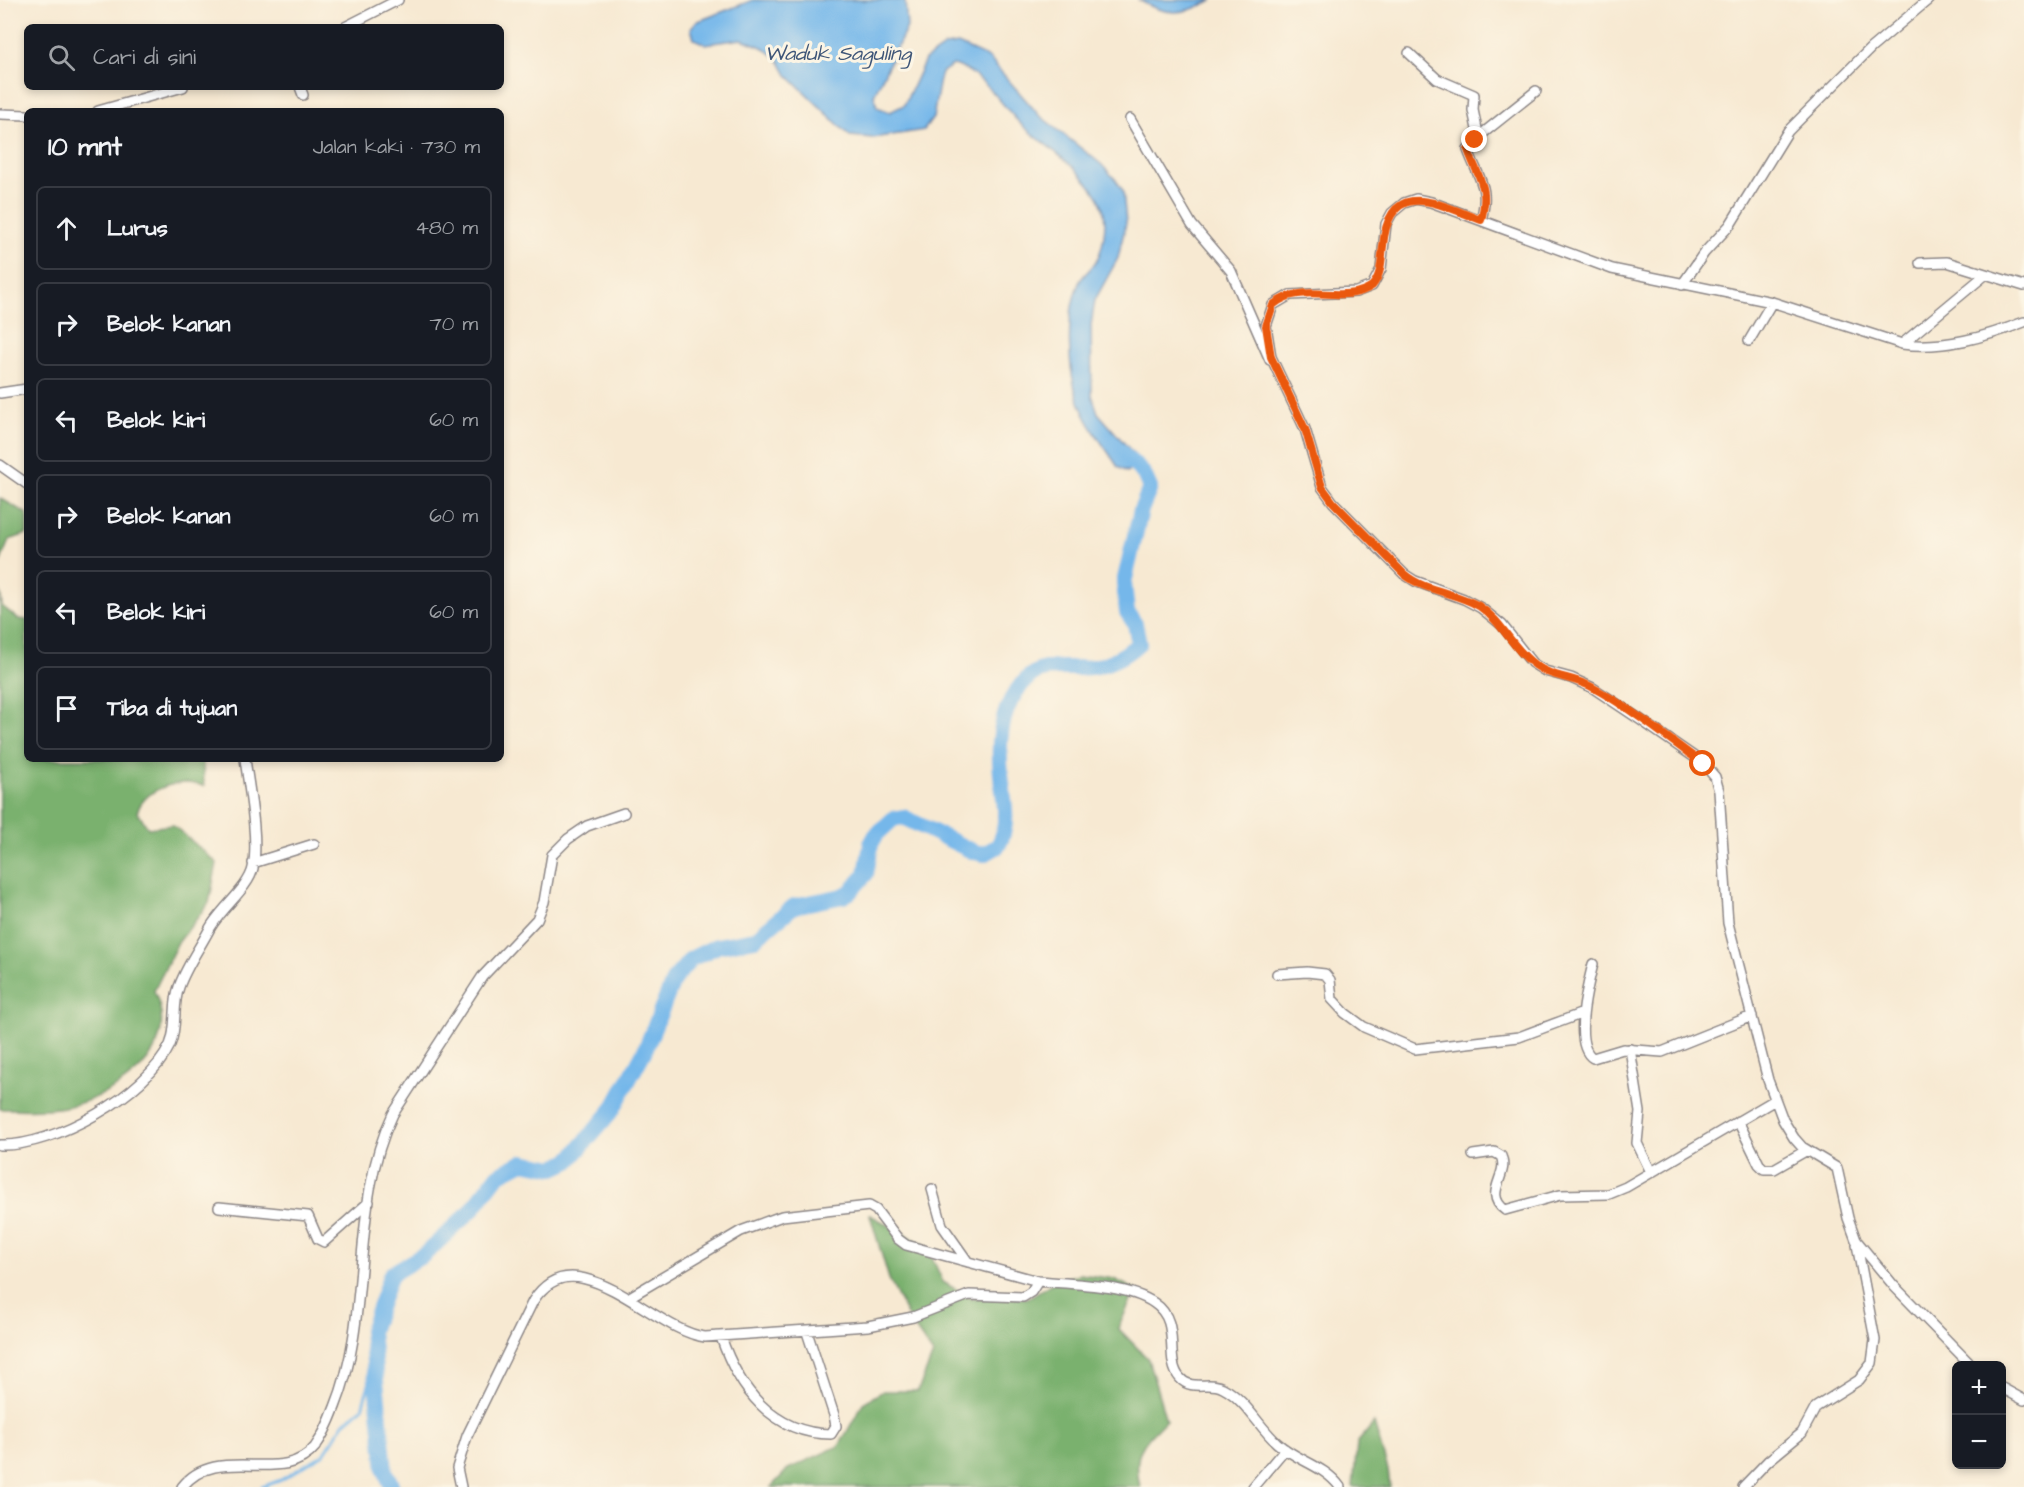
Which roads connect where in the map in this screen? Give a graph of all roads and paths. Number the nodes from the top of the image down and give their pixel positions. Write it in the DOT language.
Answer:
graph roads {
  1 [pos="398,0"];
  2 [pos="1928,0"];
  3 [pos="351,24"];
  4 [pos="1408,53"];
  5 [pos="172,90"];
  6 [pos="1536,91"];
  7 [pos="109,108"];
  8 [pos="0,114"];
  9 [pos="24,115"];
  10 [pos="1130,119"];
  11 [pos="1475,140"];
  12 [pos="1481,220"];
  13 [pos="1920,263"];
  14 [pos="1985,275"];
  15 [pos="1682,285"];
  16 [pos="2024,286"];
  17 [pos="1772,302"];
  18 [pos="2024,322"];
  19 [pos="1749,341"];
  20 [pos="1902,344"];
  21 [pos="1276,369"];
  22 [pos="24,389"];
  23 [pos="0,393"];
  24 [pos="0,465"];
  25 [pos="24,482"];
  26 [pos="245,762"];
  27 [pos="624,813"];
  28 [pos="314,844"];
  29 [pos="254,863"];
  30 [pos="1593,964"];
  31 [pos="1277,974"];
  32 [pos="1583,1013"];
  33 [pos="1752,1016"];
  34 [pos="1630,1049"];
  35 [pos="1775,1100"];
  36 [pos="1738,1121"];
  37 [pos="0,1145"];
  38 [pos="1807,1150"];
  39 [pos="1473,1155"];
  40 [pos="1651,1172"];
  41 [pos="932,1189"];
  42 [pos="369,1202"];
  43 [pos="219,1207"];
  44 [pos="1857,1240"];
  45 [pos="968,1262"];
  46 [pos="1038,1281"];
  47 [pos="628,1298"];
  48 [pos="807,1332"];
  49 [pos="721,1337"];
  50 [pos="1968,1361"];
  51 [pos="2006,1391"];
  52 [pos="2024,1400"];
  53 [pos="1285,1449"];
  54 [pos="182,1487"];
  55 [pos="461,1487"];
  56 [pos="1253,1487"];
  57 [pos="1340,1487"];
  58 [pos="1743,1487"];
  1 -- 3 [label="street"];
  2 -- 15 [label="street"];
  4 -- 11 [label="street"];
  5 -- 7 [label="street"];
  6 -- 11 [label="street"];
  8 -- 9 [label="street"];
  10 -- 21 [label="street"];
  11 -- 12 [label="street"];
  12 -- 15 [label="street"];
  12 -- 21 [label="street"];
  13 -- 14 [label="street"];
  14 -- 16 [label="street"];
  14 -- 20 [label="street"];
  15 -- 17 [label="street"];
  17 -- 19 [label="street"];
  17 -- 20 [label="street"];
  18 -- 20 [label="street"];
  21 -- 33 [label="street"];
  22 -- 23 [label="street"];
  24 -- 25 [label="street"];
  26 -- 29 [label="street"];
  27 -- 42 [label="street"];
  28 -- 29 [label="street"];
  29 -- 37 [label="street"];
  30 -- 32 [label="street"];
  31 -- 32 [label="street"];
  32 -- 34 [label="street"];
  33 -- 34 [label="street"];
  33 -- 35 [label="street"];
  34 -- 40 [label="street"];
  35 -- 36 [label="street"];
  35 -- 38 [label="street"];
  36 -- 38 [label="street"];
  36 -- 40 [label="street"];
  38 -- 44 [label="street"];
  39 -- 40 [label="street"];
  41 -- 45 [label="street"];
  42 -- 43 [label="street"];
  42 -- 54 [label="street"];
  44 -- 50 [label="street"];
  44 -- 58 [label="street"];
  45 -- 46 [label="street"];
  45 -- 47 [label="street"];
  46 -- 48 [label="street"];
  46 -- 53 [label="street"];
  47 -- 49 [label="street"];
  47 -- 55 [label="street"];
  48 -- 49 [label="street"];
  48 -- 49 [label="street"];
  51 -- 52 [label="street"];
  53 -- 56 [label="street"];
  53 -- 57 [label="street"];
}
